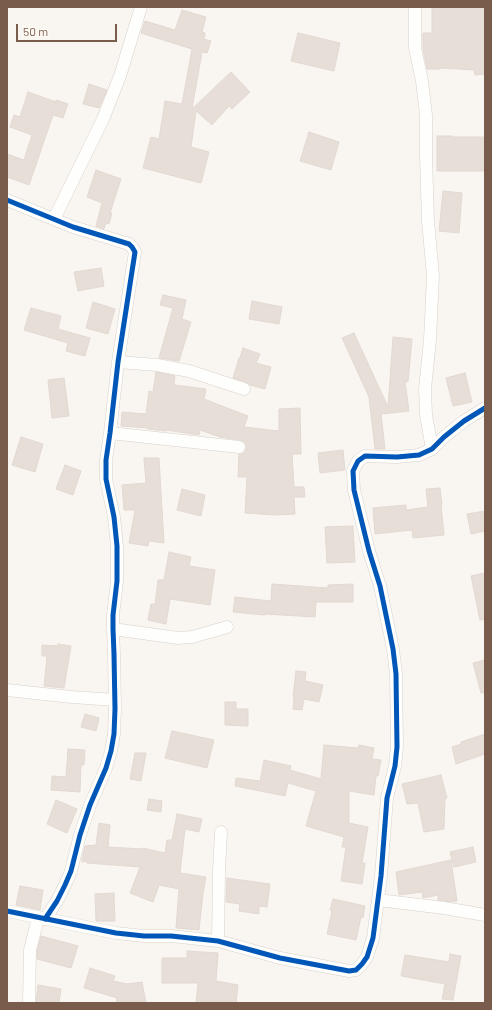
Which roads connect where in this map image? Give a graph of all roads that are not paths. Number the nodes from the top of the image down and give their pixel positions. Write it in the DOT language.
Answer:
graph roads {
  1 [pos="141,7"];
  2 [pos="415,7"];
  3 [pos="7,200"];
  4 [pos="54,219"];
  5 [pos="118,362"];
  6 [pos="244,389"];
  7 [pos="485,408"];
  8 [pos="110,433"];
  9 [pos="239,447"];
  10 [pos="432,449"];
  11 [pos="227,627"];
  12 [pos="112,629"];
  13 [pos="7,690"];
  14 [pos="115,700"];
  15 [pos="221,832"];
  16 [pos="378,900"];
  17 [pos="7,911"];
  18 [pos="485,915"];
  19 [pos="42,919"];
  20 [pos="218,941"];
  21 [pos="29,1003"];
  1 -- 4 [label="street"];
  2 -- 10 [label="street"];
  3 -- 4 [label="street"];
  4 -- 5 [label="street"];
  5 -- 6 [label="street"];
  5 -- 8 [label="street"];
  7 -- 10 [label="street"];
  8 -- 9 [label="street"];
  8 -- 12 [label="street"];
  10 -- 16 [label="street"];
  11 -- 12 [label="street"];
  12 -- 14 [label="street"];
  13 -- 14 [label="street"];
  14 -- 19 [label="street"];
  15 -- 20 [label="street"];
  16 -- 18 [label="street"];
  16 -- 20 [label="street"];
  17 -- 19 [label="street"];
  19 -- 20 [label="street"];
  19 -- 21 [label="street"];
}
